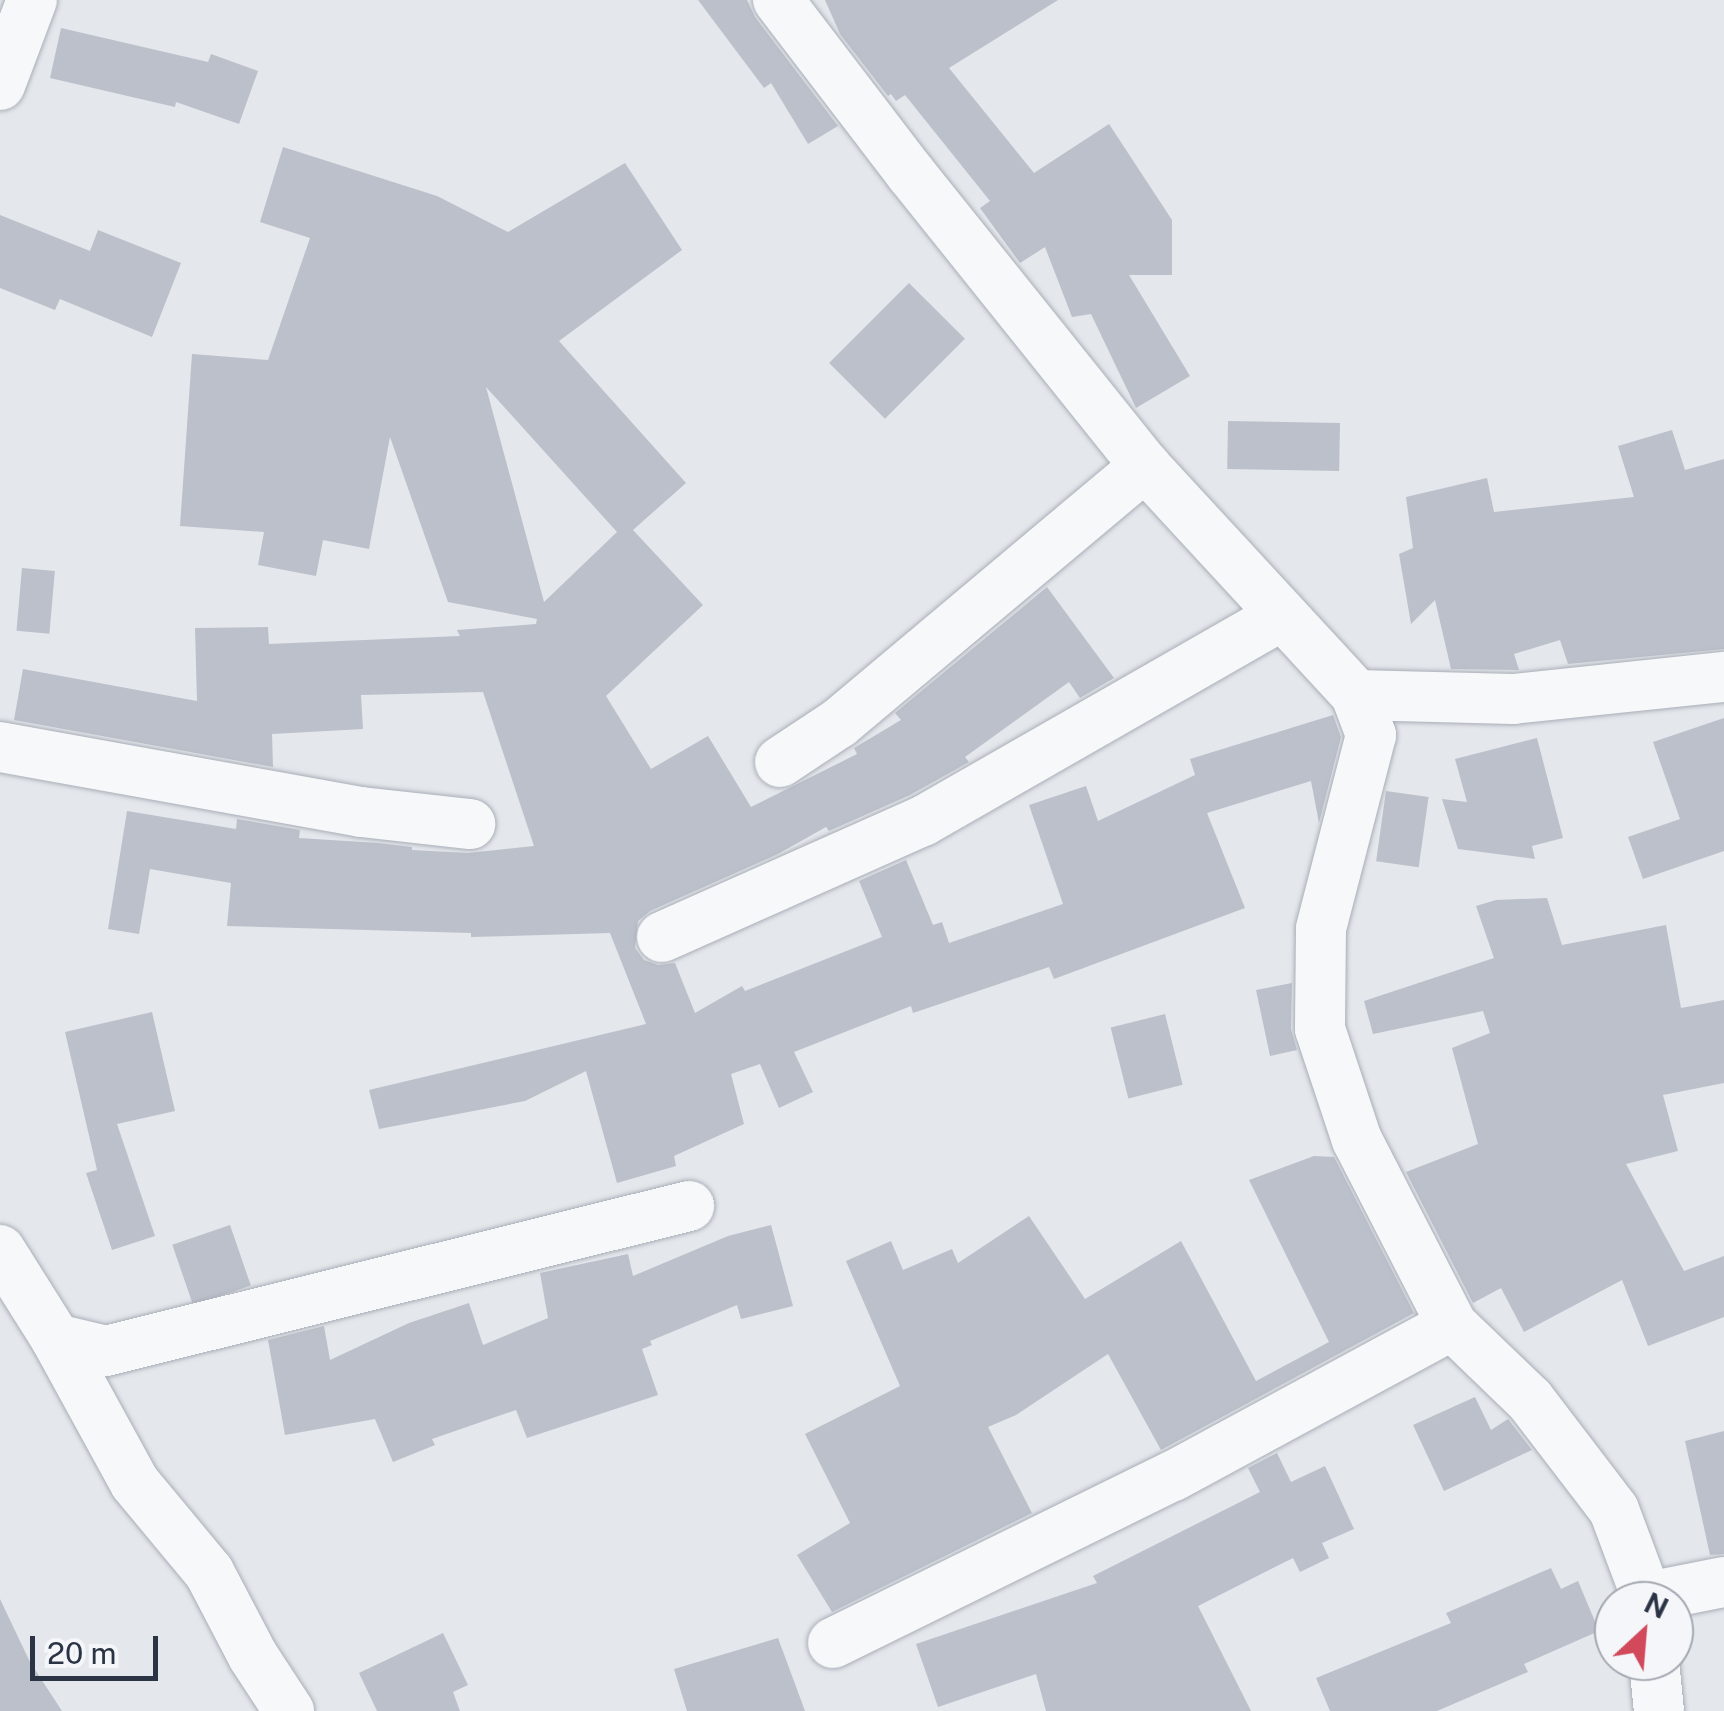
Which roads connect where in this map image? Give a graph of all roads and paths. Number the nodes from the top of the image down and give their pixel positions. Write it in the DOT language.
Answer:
graph roads {
  1 [pos="32,0"];
  2 [pos="778,0"];
  3 [pos="0,86"];
  4 [pos="1145,466"];
  5 [pos="1282,615"];
  6 [pos="1724,678"];
  7 [pos="1356,695"];
  8 [pos="0,747"];
  9 [pos="780,762"];
  10 [pos="470,824"];
  11 [pos="662,937"];
  12 [pos="689,1206"];
  13 [pos="0,1250"];
  14 [pos="1452,1324"];
  15 [pos="56,1339"];
  16 [pos="1641,1581"];
  17 [pos="1724,1582"];
  18 [pos="1694,1589"];
  19 [pos="834,1644"];
  20 [pos="1656,1681"];
  21 [pos="289,1711"];
  22 [pos="1659,1711"];
  1 -- 3 [label="street"];
  2 -- 4 [label="street"];
  4 -- 5 [label="street"];
  4 -- 9 [label="street"];
  5 -- 7 [label="street"];
  5 -- 11 [label="street"];
  6 -- 7 [label="street"];
  7 -- 14 [label="street"];
  8 -- 10 [label="street"];
  12 -- 15 [label="street"];
  13 -- 15 [label="street"];
  14 -- 16 [label="street"];
  14 -- 19 [label="street"];
  15 -- 21 [label="street"];
  17 -- 18 [label="street"];
  20 -- 22 [label="street"];
}
